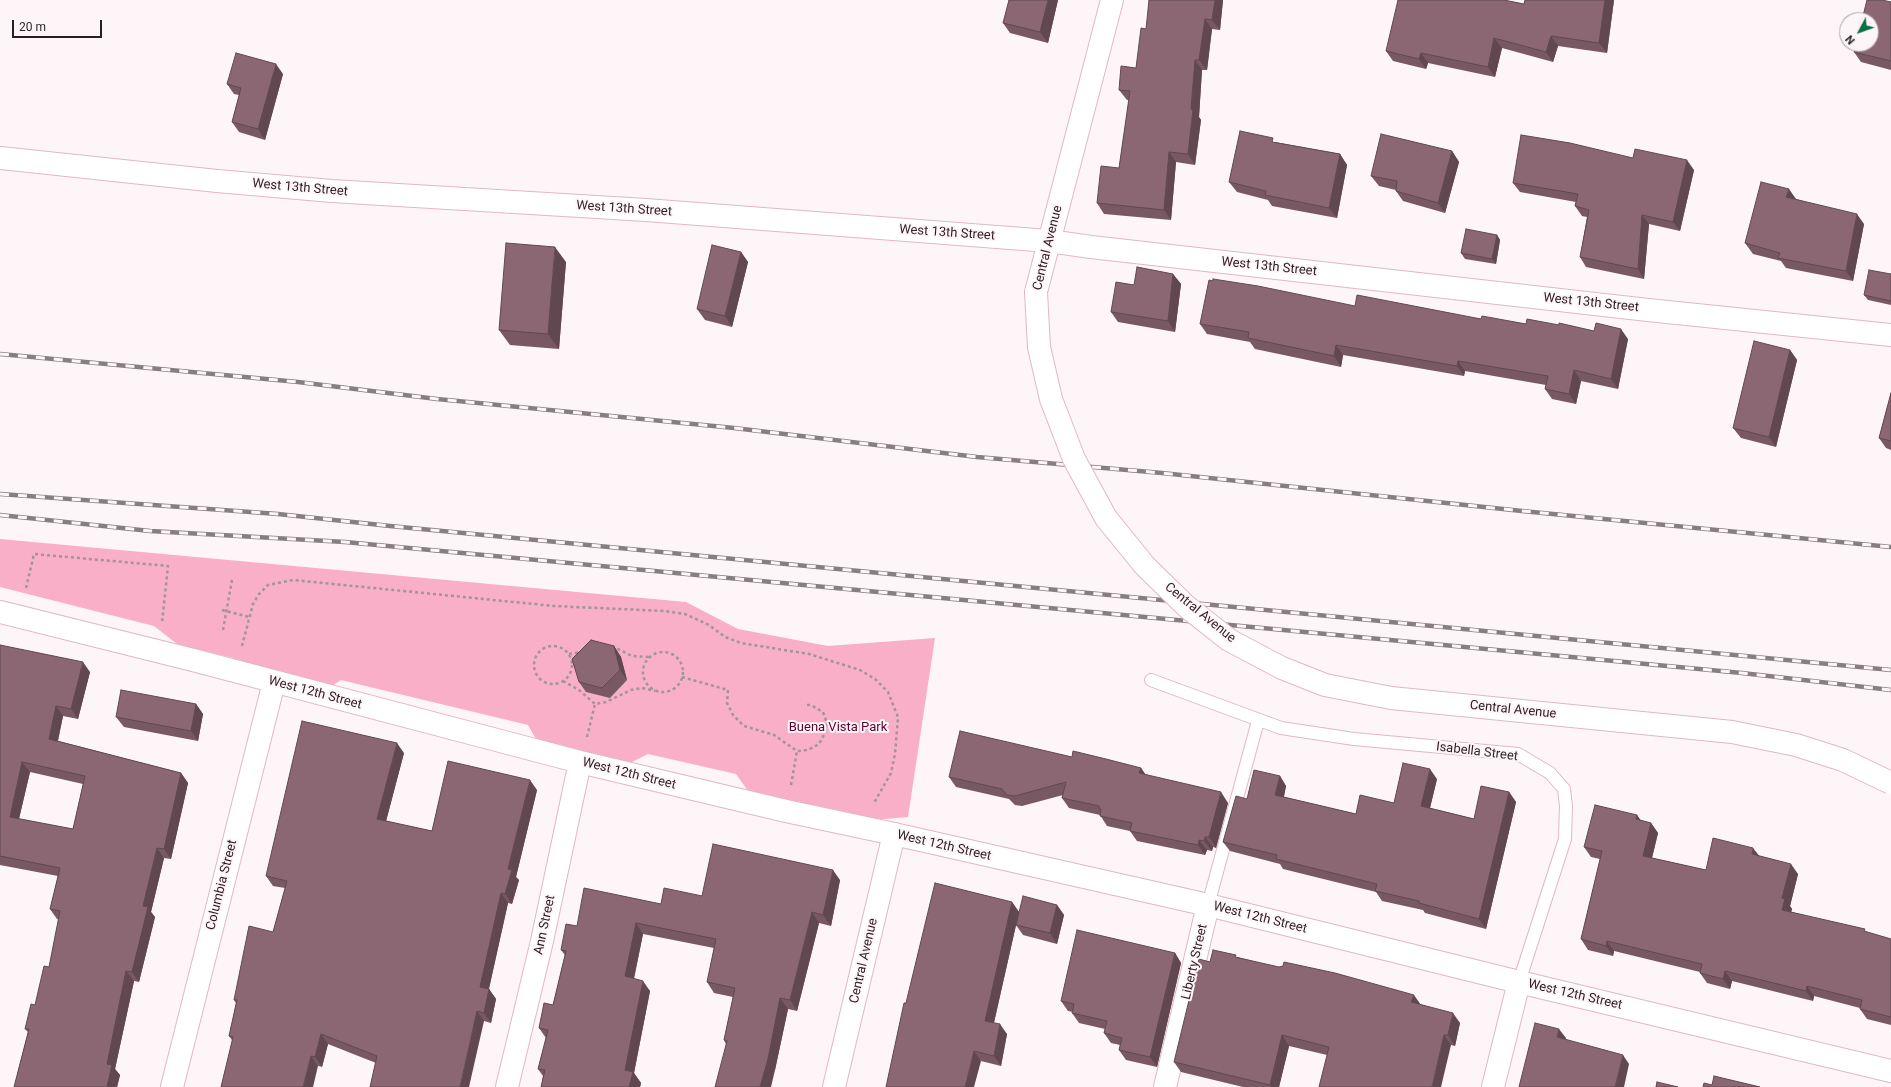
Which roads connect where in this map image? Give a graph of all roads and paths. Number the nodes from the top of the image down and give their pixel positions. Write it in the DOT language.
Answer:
graph roads {
  1 [pos="1112,0"];
  2 [pos="0,158"];
  3 [pos="1049,241"];
  4 [pos="1891,335"];
  5 [pos="232,580"];
  6 [pos="26,588"];
  7 [pos="222,610"];
  8 [pos="226,611"];
  9 [pos="0,612"];
  10 [pos="249,617"];
  11 [pos="162,623"];
  12 [pos="223,630"];
  13 [pos="607,645"];
  14 [pos="583,651"];
  15 [pos="568,654"];
  16 [pos="649,657"];
  17 [pos="236,672"];
  18 [pos="682,677"];
  19 [pos="1151,680"];
  20 [pos="563,681"];
  21 [pos="274,682"];
  22 [pos="658,691"];
  23 [pos="595,704"];
  24 [pos="805,705"];
  25 [pos="1258,721"];
  26 [pos="797,751"];
  27 [pos="580,762"];
  28 [pos="1891,783"];
  29 [pos="786,811"];
  30 [pos="863,828"];
  31 [pos="894,834"];
  32 [pos="1208,905"];
  33 [pos="1519,982"];
  34 [pos="1891,1071"];
  35 [pos="172,1087"];
  36 [pos="507,1087"];
  37 [pos="834,1087"];
  38 [pos="1166,1087"];
  39 [pos="1493,1087"];
  1 -- 3 [label="street, Central Avenue"];
  2 -- 3 [label="street, West 13th Street"];
  3 -- 4 [label="street, West 13th Street"];
  3 -- 28 [label="street, Central Avenue, bridge"];
  5 -- 8 [label="path"];
  6 -- 11 [label="path"];
  7 -- 8 [label="path"];
  8 -- 10 [label="path"];
  8 -- 12 [label="path"];
  9 -- 17 [label="street, West 12th Street"];
  10 -- 17 [label="path"];
  10 -- 30 [label="path"];
  13 -- 16 [label="path"];
  14 -- 15 [label="path"];
  15 -- 20 [label="path"];
  15 -- 20 [label="path"];
  16 -- 18 [label="path"];
  16 -- 22 [label="path"];
  17 -- 21 [label="street, West 12th Street"];
  18 -- 22 [label="path"];
  18 -- 26 [label="path"];
  19 -- 25 [label="lane, Isabella Street"];
  20 -- 23 [label="path"];
  21 -- 27 [label="street, West 12th Street"];
  21 -- 35 [label="street, Columbia Street"];
  22 -- 23 [label="path"];
  23 -- 27 [label="path"];
  24 -- 26 [label="path"];
  25 -- 32 [label="lane, Liberty Street"];
  25 -- 33 [label="lane, Isabella Street"];
  26 -- 29 [label="path"];
  27 -- 29 [label="street, West 12th Street"];
  27 -- 36 [label="street, Ann Street"];
  29 -- 30 [label="street, West 12th Street"];
  30 -- 31 [label="street, West 12th Street"];
  31 -- 32 [label="street, West 12th Street"];
  31 -- 37 [label="street, Central Avenue"];
  32 -- 33 [label="street, West 12th Street"];
  32 -- 38 [label="street, Liberty Street"];
  33 -- 34 [label="street, West 12th Street"];
  33 -- 39 [label="street, Isabella Street"];
}
